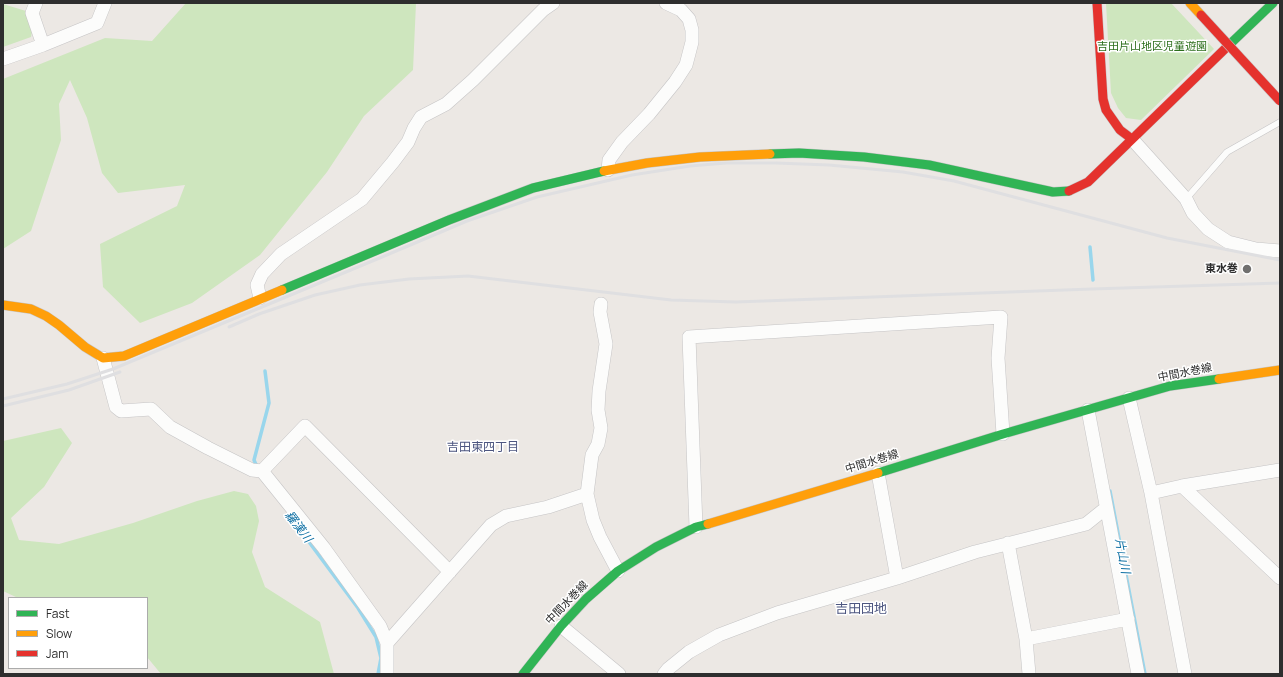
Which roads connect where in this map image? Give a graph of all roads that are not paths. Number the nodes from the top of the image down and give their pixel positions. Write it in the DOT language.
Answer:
graph roads {
  1 [pos="36,3"];
  2 [pos="105,3"];
  3 [pos="553,3"];
  4 [pos="666,3"];
  5 [pos="1097,3"];
  6 [pos="1190,3"];
  7 [pos="1273,3"];
  8 [pos="43,45"];
  9 [pos="3,59"];
  10 [pos="1280,101"];
  11 [pos="1280,122"];
  12 [pos="1132,139"];
  13 [pos="608,170"];
  14 [pos="1186,199"];
  15 [pos="1280,251"];
  16 [pos="260,298"];
  17 [pos="601,304"];
  18 [pos="3,305"];
  19 [pos="103,358"];
  20 [pos="1280,370"];
  21 [pos="1129,398"];
  22 [pos="1088,410"];
  23 [pos="1003,434"];
  24 [pos="1280,470"];
  25 [pos="262,471"];
  26 [pos="878,473"];
  27 [pos="1182,486"];
  28 [pos="1151,493"];
  29 [pos="587,494"];
  30 [pos="1106,508"];
  31 [pos="696,527"];
  32 [pos="1008,543"];
  33 [pos="618,571"];
  34 [pos="450,572"];
  35 [pos="897,578"];
  36 [pos="1280,578"];
  37 [pos="1128,619"];
  38 [pos="561,626"];
  39 [pos="1026,639"];
  40 [pos="387,643"];
  41 [pos="387,674"];
  42 [pos="523,674"];
  43 [pos="619,674"];
  44 [pos="664,674"];
  45 [pos="1029,674"];
  46 [pos="1138,674"];
  47 [pos="1185,674"];
  1 -- 8 [label="street"];
  2 -- 8 [label="street"];
  3 -- 16 [label="street"];
  4 -- 13 [label="street"];
  5 -- 12 [label="street"];
  6 -- 10 [label="street, bridge"];
  7 -- 12 [label="street"];
  8 -- 9 [label="street"];
  11 -- 14 [label="lane"];
  12 -- 13 [label="street"];
  12 -- 14 [label="street"];
  13 -- 16 [label="street"];
  14 -- 15 [label="street"];
  16 -- 19 [label="street"];
  17 -- 29 [label="street"];
  18 -- 19 [label="street"];
  19 -- 25 [label="street"];
  20 -- 21 [label="street, 中間水巻線"];
  21 -- 22 [label="street, 中間水巻線"];
  21 -- 28 [label="street"];
  22 -- 23 [label="street, 中間水巻線"];
  22 -- 30 [label="street"];
  23 -- 26 [label="street, 中間水巻線"];
  23 -- 31 [label="street"];
  24 -- 27 [label="street"];
  25 -- 34 [label="street"];
  25 -- 40 [label="street"];
  26 -- 31 [label="street, 中間水巻線"];
  26 -- 35 [label="street"];
  27 -- 28 [label="street"];
  27 -- 36 [label="street"];
  28 -- 47 [label="street"];
  29 -- 33 [label="street"];
  29 -- 34 [label="street"];
  30 -- 32 [label="street"];
  30 -- 37 [label="street"];
  31 -- 33 [label="street, 中間水巻線"];
  32 -- 35 [label="street"];
  32 -- 39 [label="street"];
  33 -- 38 [label="street, 中間水巻線"];
  34 -- 40 [label="street"];
  35 -- 44 [label="street"];
  37 -- 39 [label="street"];
  37 -- 46 [label="street"];
  38 -- 42 [label="street, 中間水巻線"];
  38 -- 43 [label="street"];
  39 -- 45 [label="street"];
  40 -- 41 [label="street"];
}
